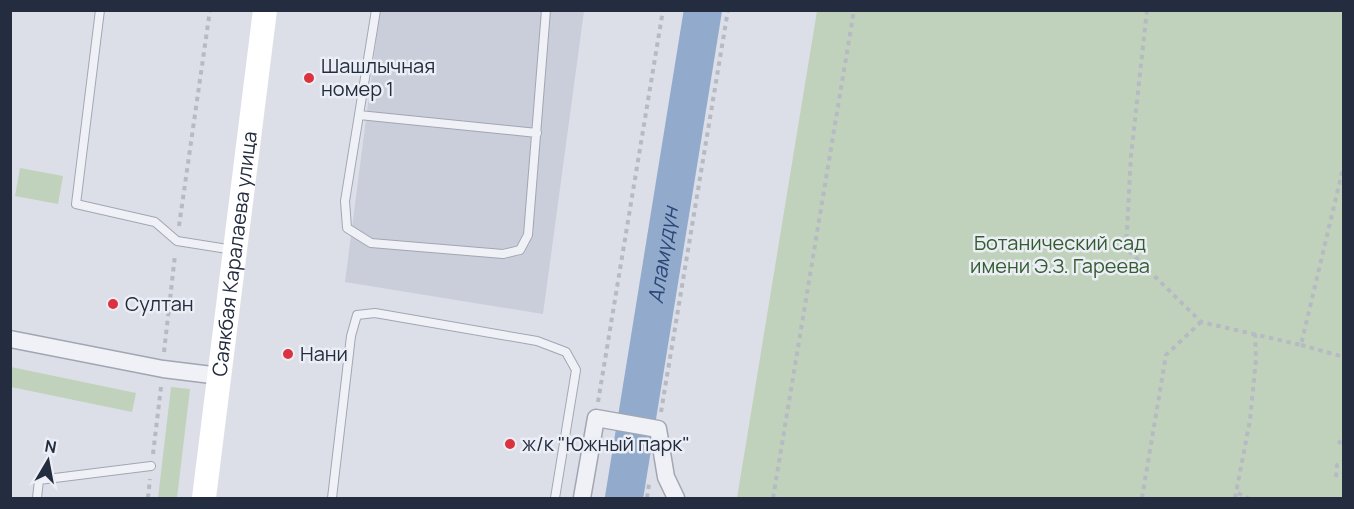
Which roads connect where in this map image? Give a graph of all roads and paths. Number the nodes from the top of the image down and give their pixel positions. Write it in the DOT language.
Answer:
graph roads {
  1 [pos="100,10"];
  2 [pos="210,10"];
  3 [pos="265,10"];
  4 [pos="376,10"];
  5 [pos="546,10"];
  6 [pos="663,10"];
  7 [pos="728,10"];
  8 [pos="854,10"];
  9 [pos="1147,10"];
  10 [pos="359,115"];
  11 [pos="537,133"];
  12 [pos="1344,164"];
  13 [pos="177,241"];
  14 [pos="235,250"];
  15 [pos="1201,322"];
  16 [pos="1255,334"];
  17 [pos="10,339"];
  18 [pos="1301,345"];
  19 [pos="164,354"];
  20 [pos="1344,357"];
  21 [pos="220,376"];
  22 [pos="161,383"];
  23 [pos="598,418"];
  24 [pos="654,428"];
  25 [pos="1338,441"];
  26 [pos="1344,445"];
  27 [pos="1344,461"];
  28 [pos="152,466"];
  29 [pos="651,475"];
  30 [pos="1336,477"];
  31 [pos="1238,493"];
  32 [pos="37,498"];
  33 [pos="148,498"];
  34 [pos="204,498"];
  35 [pos="332,498"];
  36 [pos="555,498"];
  37 [pos="582,498"];
  38 [pos="647,498"];
  39 [pos="676,498"];
  40 [pos="773,498"];
  41 [pos="1142,498"];
  42 [pos="1235,498"];
  43 [pos="1248,498"];
  1 -- 13 [label="lane"];
  2 -- 13 [label="path"];
  3 -- 14 [label="main road, Саякбая Каралаева улица"];
  4 -- 10 [label="lane"];
  5 -- 11 [label="lane"];
  6 -- 23 [label="path"];
  7 -- 24 [label="path"];
  8 -- 40 [label="path"];
  9 -- 15 [label="path"];
  10 -- 11 [label="lane"];
  10 -- 11 [label="lane"];
  12 -- 18 [label="path"];
  13 -- 14 [label="lane"];
  13 -- 19 [label="path"];
  14 -- 21 [label="main road, Саякбая Каралаева улица"];
  15 -- 16 [label="path"];
  15 -- 41 [label="path"];
  16 -- 18 [label="path"];
  16 -- 31 [label="path"];
  17 -- 21 [label="street"];
  18 -- 20 [label="path"];
  21 -- 34 [label="main road, Саякбая Каралаева улица"];
  22 -- 28 [label="path"];
  23 -- 24 [label="street"];
  23 -- 37 [label="street"];
  24 -- 39 [label="street"];
  25 -- 26 [label="path"];
  27 -- 30 [label="path"];
  28 -- 32 [label="lane"];
  28 -- 33 [label="path"];
  29 -- 38 [label="path"];
  31 -- 42 [label="path"];
  31 -- 43 [label="path"];
  35 -- 36 [label="lane"];
}
